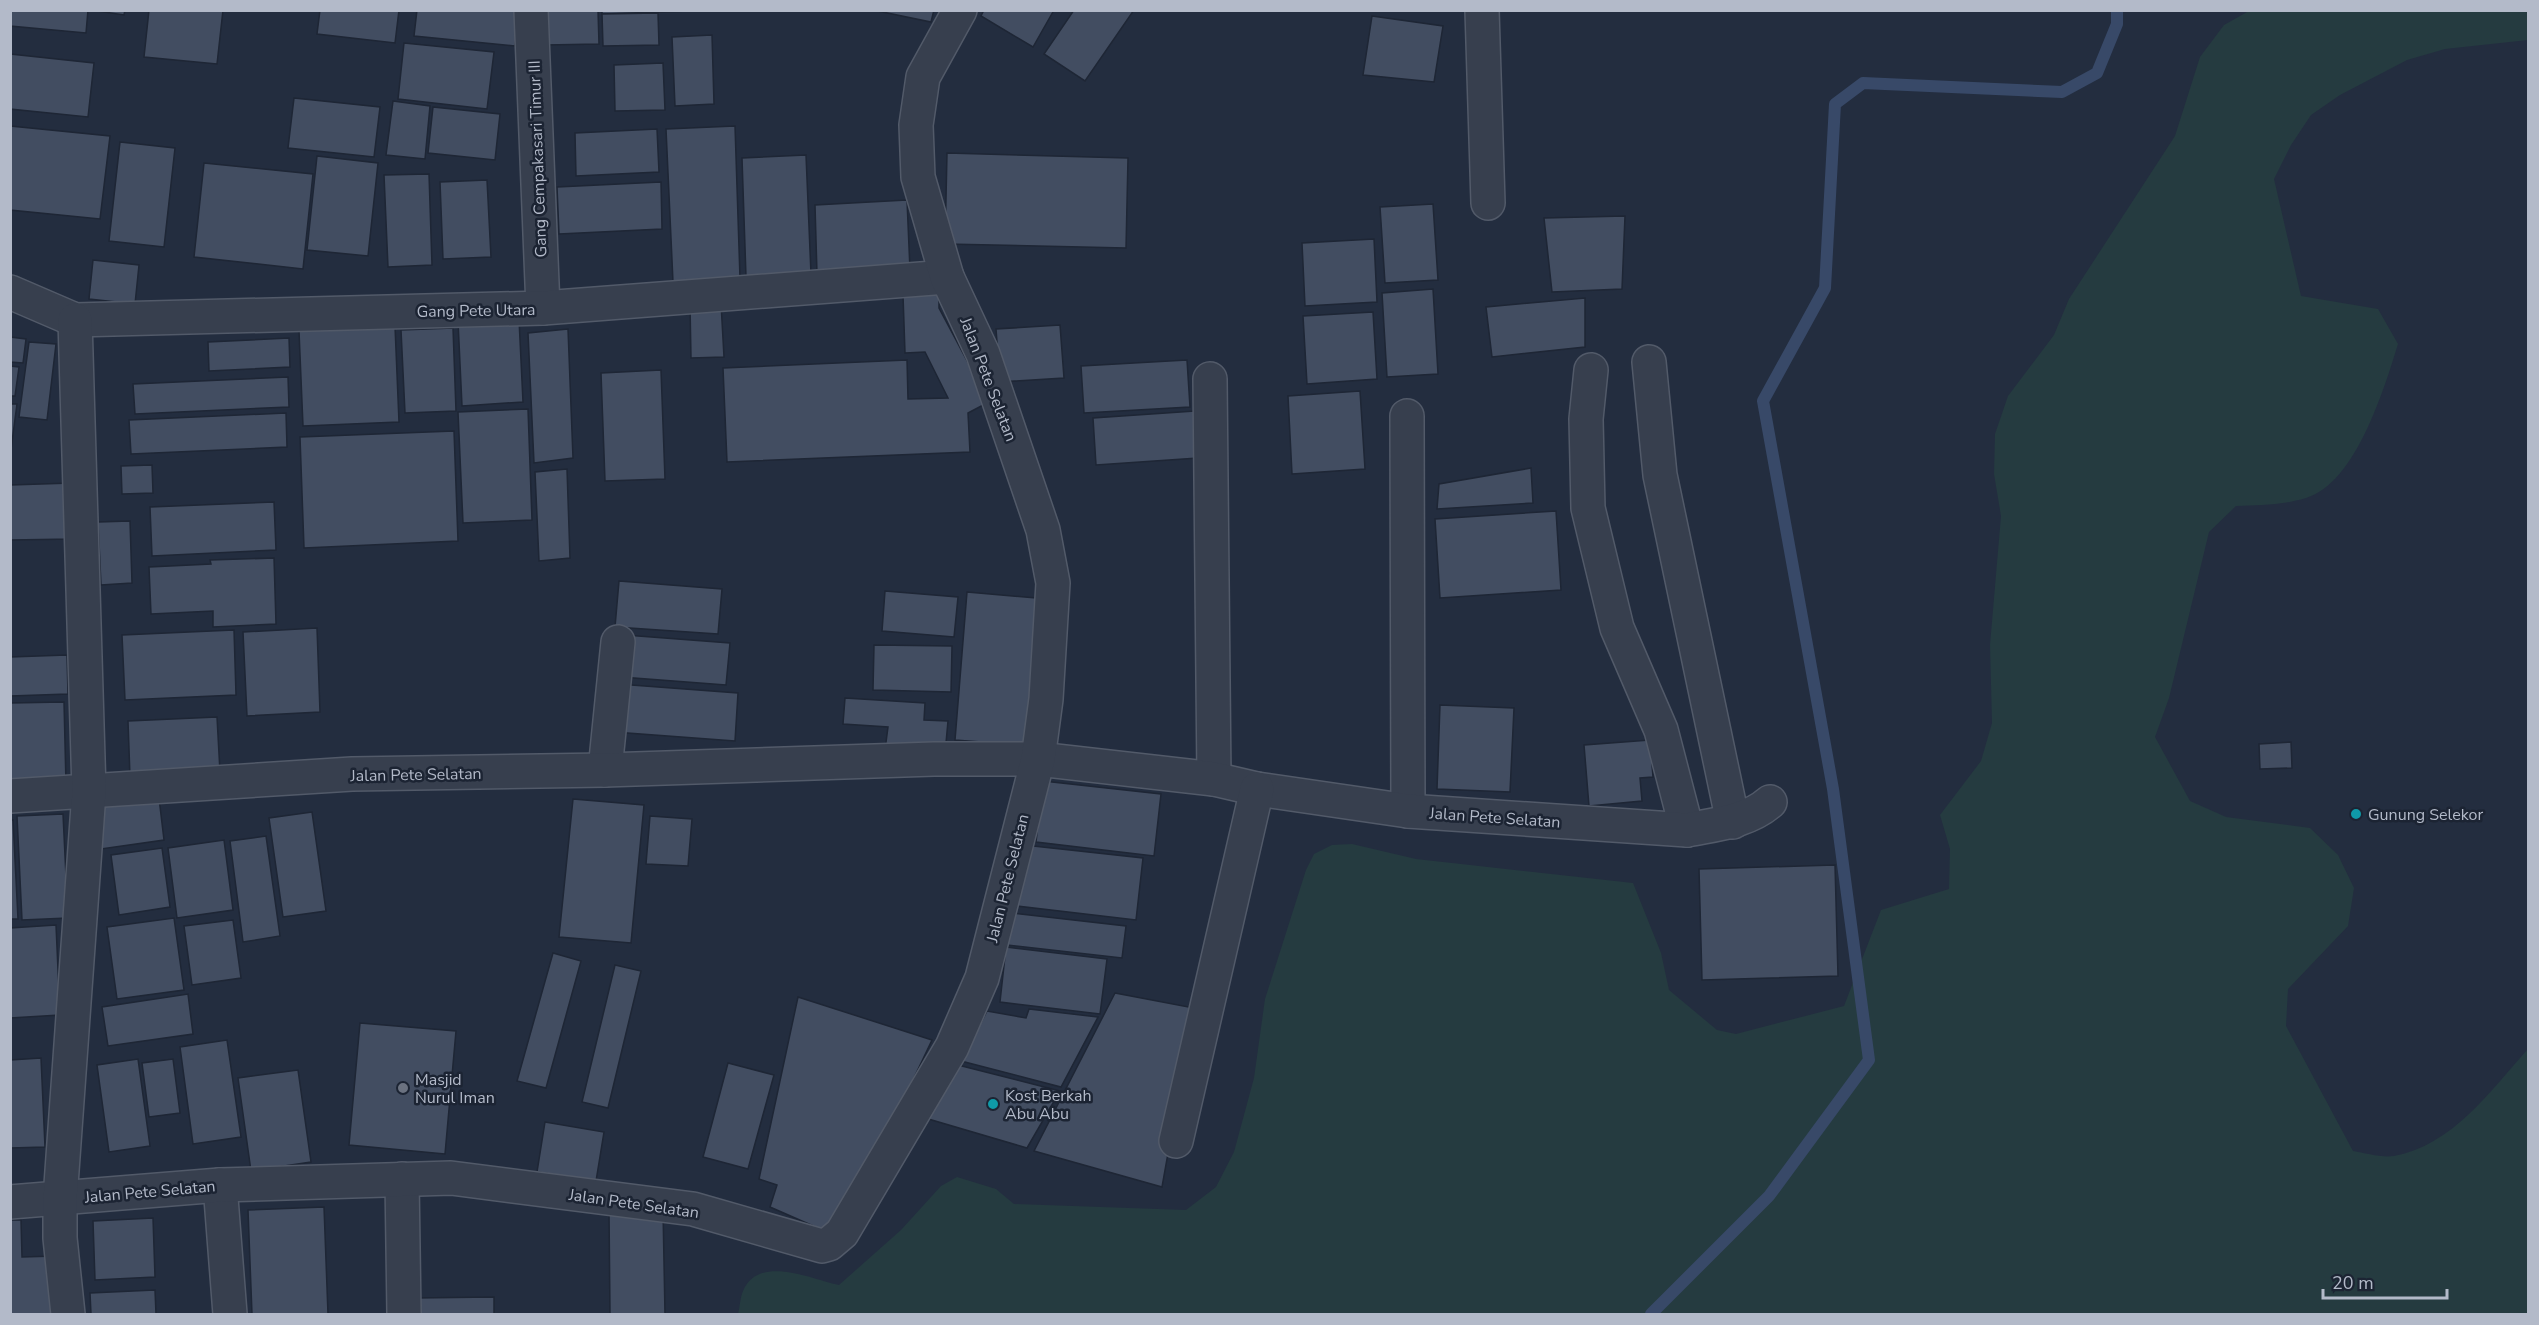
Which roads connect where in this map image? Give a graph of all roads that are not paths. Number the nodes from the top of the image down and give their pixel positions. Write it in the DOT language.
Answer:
graph roads {
  1 [pos="531,10"];
  2 [pos="960,10"];
  3 [pos="1482,10"];
  4 [pos="1488,203"];
  5 [pos="947,277"];
  6 [pos="10,292"];
  7 [pos="543,308"];
  8 [pos="75,320"];
  9 [pos="1649,362"];
  10 [pos="1591,370"];
  11 [pos="1210,379"];
  12 [pos="1407,416"];
  13 [pos="618,642"];
  14 [pos="1038,759"];
  15 [pos="605,770"];
  16 [pos="1214,779"];
  17 [pos="1257,789"];
  18 [pos="89,792"];
  19 [pos="10,796"];
  20 [pos="1770,802"];
  21 [pos="1408,811"];
  22 [pos="1733,822"];
  23 [pos="1687,830"];
  24 [pos="1176,1141"];
  25 [pos="402,1179"];
  26 [pos="220,1185"];
  27 [pos="60,1199"];
  28 [pos="10,1202"];
  29 [pos="68,1314"];
  30 [pos="230,1314"];
  31 [pos="404,1314"];
  1 -- 7 [label="street, Gang Cempakasari Timur III"];
  2 -- 5 [label="street, Jalan Pete Selatan"];
  3 -- 4 [label="street"];
  5 -- 7 [label="street, Gang Pete Utara"];
  5 -- 14 [label="street, Jalan Pete Selatan"];
  6 -- 8 [label="street, Gang Pete Utara"];
  7 -- 8 [label="street, Gang Pete Utara"];
  8 -- 18 [label="street"];
  9 -- 22 [label="street"];
  10 -- 23 [label="street"];
  11 -- 16 [label="street"];
  12 -- 21 [label="street"];
  13 -- 15 [label="street"];
  14 -- 15 [label="street, Jalan Pete Selatan"];
  14 -- 16 [label="street, Jalan Pete Selatan"];
  14 -- 25 [label="street, Jalan Pete Selatan"];
  15 -- 18 [label="street, Jalan Pete Selatan"];
  16 -- 17 [label="street, Jalan Pete Selatan"];
  17 -- 21 [label="street, Jalan Pete Selatan"];
  17 -- 24 [label="street"];
  18 -- 19 [label="street, Jalan Pete Selatan"];
  18 -- 27 [label="street"];
  20 -- 22 [label="street, Jalan Pete Selatan"];
  21 -- 23 [label="street, Jalan Pete Selatan"];
  22 -- 23 [label="street, Jalan Pete Selatan"];
  25 -- 26 [label="street, Jalan Pete Selatan"];
  25 -- 31 [label="street"];
  26 -- 27 [label="street, Jalan Pete Selatan"];
  26 -- 30 [label="street"];
  27 -- 28 [label="street, Jalan Pete Selatan"];
  27 -- 29 [label="street"];
}
